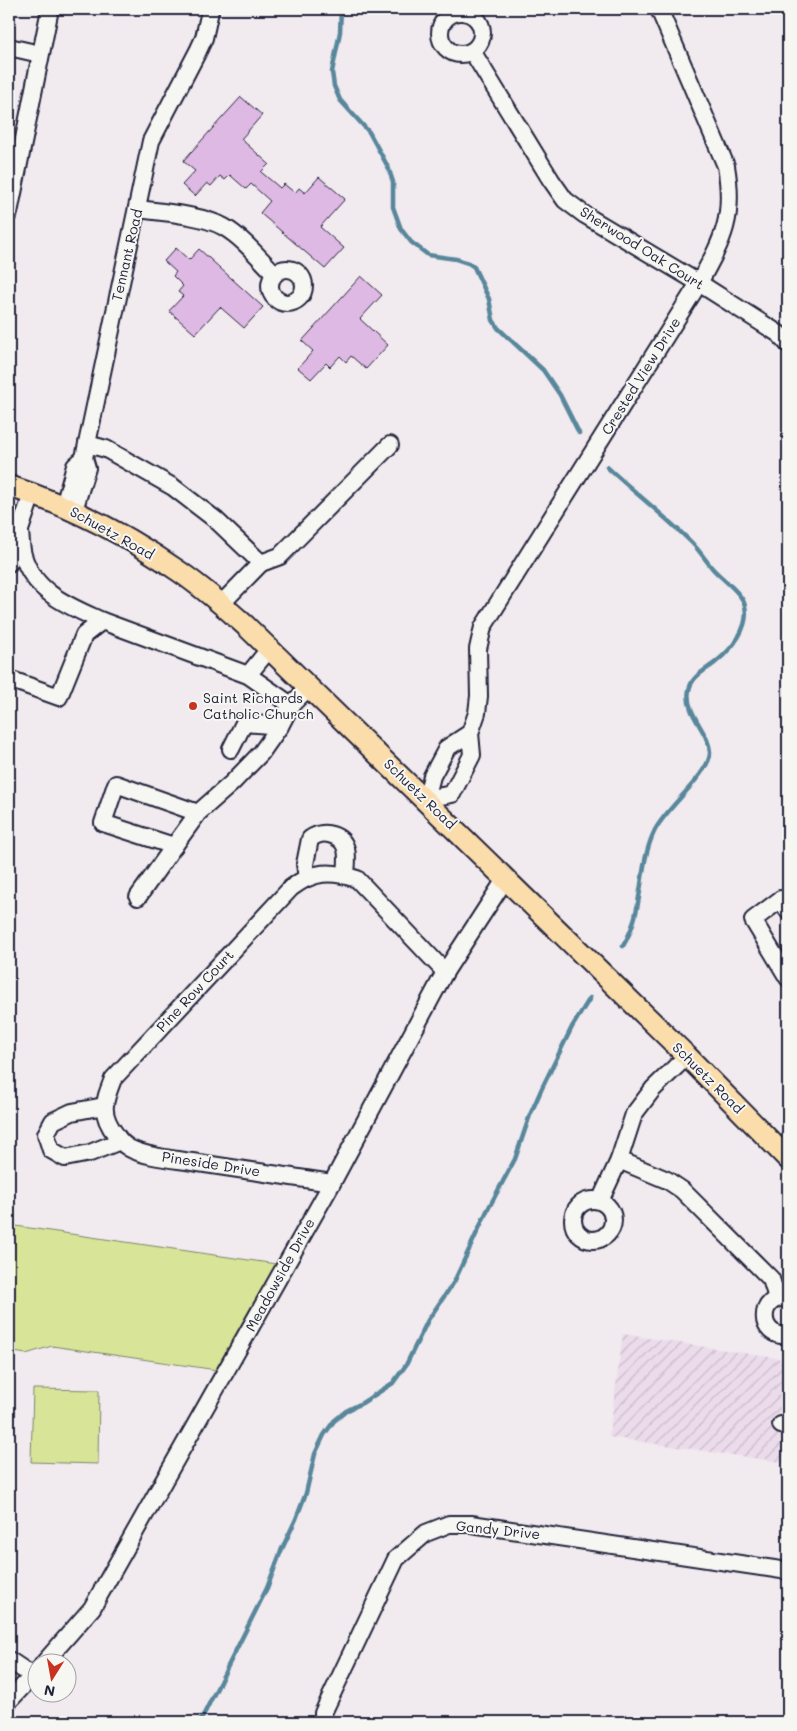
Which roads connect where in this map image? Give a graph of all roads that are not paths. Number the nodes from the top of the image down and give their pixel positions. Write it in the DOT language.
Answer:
graph roads {
  1 [pos="50,9"];
  2 [pos="659,9"];
  3 [pos="210,11"];
  4 [pos="9,47"];
  5 [pos="472,51"];
  6 [pos="40,54"];
  7 [pos="137,208"];
  8 [pos="9,213"];
  9 [pos="275,274"];
  10 [pos="699,283"];
  11 [pos="788,344"];
  12 [pos="390,445"];
  13 [pos="85,451"];
  14 [pos="9,486"];
  15 [pos="32,494"];
  16 [pos="69,508"];
  17 [pos="20,532"];
  18 [pos="9,563"];
  19 [pos="261,563"];
  20 [pos="221,604"];
  21 [pos="102,621"];
  22 [pos="270,648"];
  23 [pos="248,675"];
  24 [pos="9,679"];
  25 [pos="309,687"];
  26 [pos="291,705"];
  27 [pos="280,726"];
  28 [pos="470,732"];
  29 [pos="231,749"];
  30 [pos="426,799"];
  31 [pos="198,813"];
  32 [pos="174,846"];
  33 [pos="346,875"];
  34 [pos="308,878"];
  35 [pos="506,878"];
  36 [pos="138,897"];
  37 [pos="788,911"];
  38 [pos="445,972"];
  39 [pos="788,978"];
  40 [pos="687,1056"];
  41 [pos="104,1112"];
  42 [pos="120,1141"];
  43 [pos="788,1159"];
  44 [pos="619,1160"];
  45 [pos="332,1183"];
  46 [pos="600,1201"];
  47 [pos="783,1298"];
  48 [pos="788,1335"];
  49 [pos="788,1571"];
  50 [pos="52,1654"];
  51 [pos="9,1660"];
  52 [pos="28,1667"];
  53 [pos="28,1681"];
  54 [pos="9,1701"];
  55 [pos="323,1722"];
  1 -- 6 [label="street"];
  2 -- 10 [label="street, Crested View Drive"];
  3 -- 7 [label="street, Tennant Road"];
  4 -- 6 [label="street"];
  5 -- 10 [label="street, Sherwood Oak Court"];
  6 -- 8 [label="street"];
  7 -- 9 [label="street"];
  7 -- 13 [label="street, Tennant Road"];
  10 -- 11 [label="street, Sherwood Oak Court"];
  10 -- 28 [label="street, Crested View Drive"];
  12 -- 19 [label="street"];
  13 -- 16 [label="street, Tennant Road"];
  13 -- 19 [label="street"];
  14 -- 15 [label="main road, Schuetz Road"];
  15 -- 16 [label="main road, Schuetz Road"];
  15 -- 17 [label="street"];
  16 -- 20 [label="main road, Schuetz Road"];
  17 -- 18 [label="street"];
  17 -- 21 [label="street"];
  19 -- 20 [label="street"];
  20 -- 22 [label="main road, Schuetz Road"];
  21 -- 23 [label="street"];
  21 -- 24 [label="street"];
  22 -- 23 [label="street"];
  22 -- 25 [label="main road, Schuetz Road"];
  23 -- 26 [label="street"];
  25 -- 26 [label="street"];
  25 -- 30 [label="main road, Schuetz Road"];
  26 -- 27 [label="street"];
  27 -- 29 [label="street"];
  27 -- 31 [label="street"];
  28 -- 30 [label="street"];
  28 -- 30 [label="street, Crested View Drive"];
  30 -- 35 [label="main road, Schuetz Road"];
  31 -- 32 [label="street"];
  31 -- 32 [label="street"];
  32 -- 36 [label="street"];
  33 -- 34 [label="street, Pine Row Court"];
  33 -- 34 [label="street"];
  33 -- 38 [label="street, Pine Row Court"];
  34 -- 41 [label="street, Pine Row Court"];
  35 -- 38 [label="street, Meadowside Drive"];
  35 -- 40 [label="main road, Schuetz Road"];
  37 -- 39 [label="street"];
  38 -- 45 [label="street, Meadowside Drive"];
  40 -- 43 [label="main road, Schuetz Road"];
  40 -- 44 [label="street"];
  41 -- 42 [label="street, Pineside Drive"];
  41 -- 42 [label="street"];
  42 -- 45 [label="street, Pineside Drive"];
  44 -- 46 [label="street"];
  44 -- 47 [label="street"];
  45 -- 50 [label="street, Meadowside Drive"];
  47 -- 48 [label="street"];
  49 -- 55 [label="street, Gandy Drive"];
  51 -- 52 [label="street"];
  53 -- 54 [label="street, Meadowside Drive"];
}
